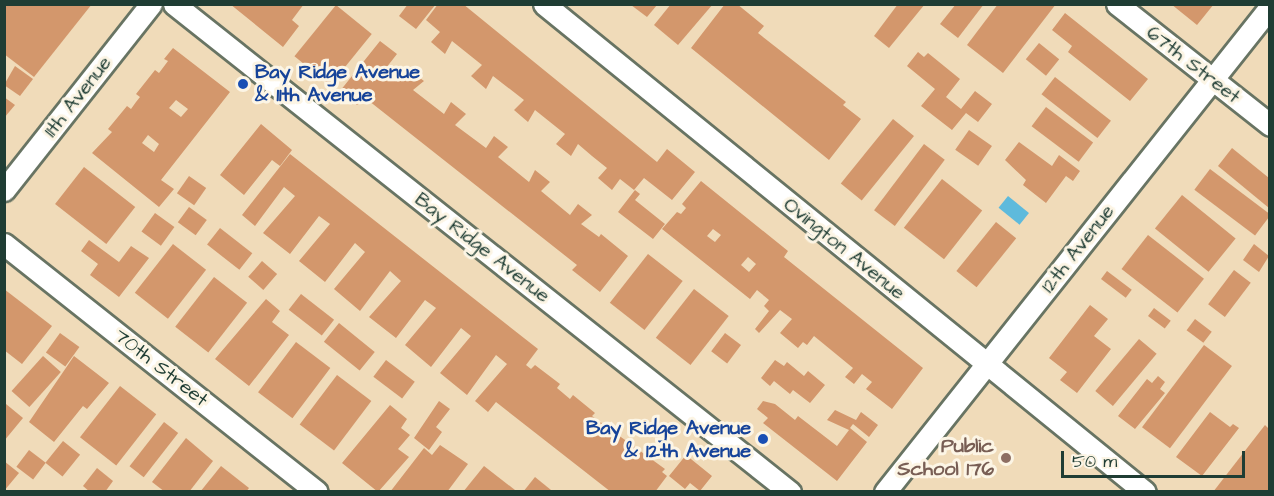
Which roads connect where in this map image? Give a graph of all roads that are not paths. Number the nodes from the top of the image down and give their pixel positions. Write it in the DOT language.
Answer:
graph roads {
  1 [pos="151,4"];
  2 [pos="174,4"];
  3 [pos="544,4"];
  4 [pos="1117,4"];
  5 [pos="1269,7"];
  6 [pos="1212,80"];
  7 [pos="1269,125"];
  8 [pos="4,190"];
  9 [pos="4,244"];
  10 [pos="986,365"];
  11 [pos="317,492"];
  12 [pos="790,492"];
  13 [pos="885,492"];
  14 [pos="1145,492"];
  1 -- 8 [label="street, 11th Avenue"];
  2 -- 12 [label="street, Bay Ridge Avenue"];
  3 -- 10 [label="street, Ovington Avenue"];
  4 -- 6 [label="street, 67th Street"];
  5 -- 6 [label="street, 12th Avenue"];
  6 -- 7 [label="street, 67th Street"];
  6 -- 10 [label="street, 12th Avenue"];
  9 -- 11 [label="street, 70th Street"];
  10 -- 13 [label="street, 12th Avenue"];
  10 -- 14 [label="street, Ovington Avenue"];
}
